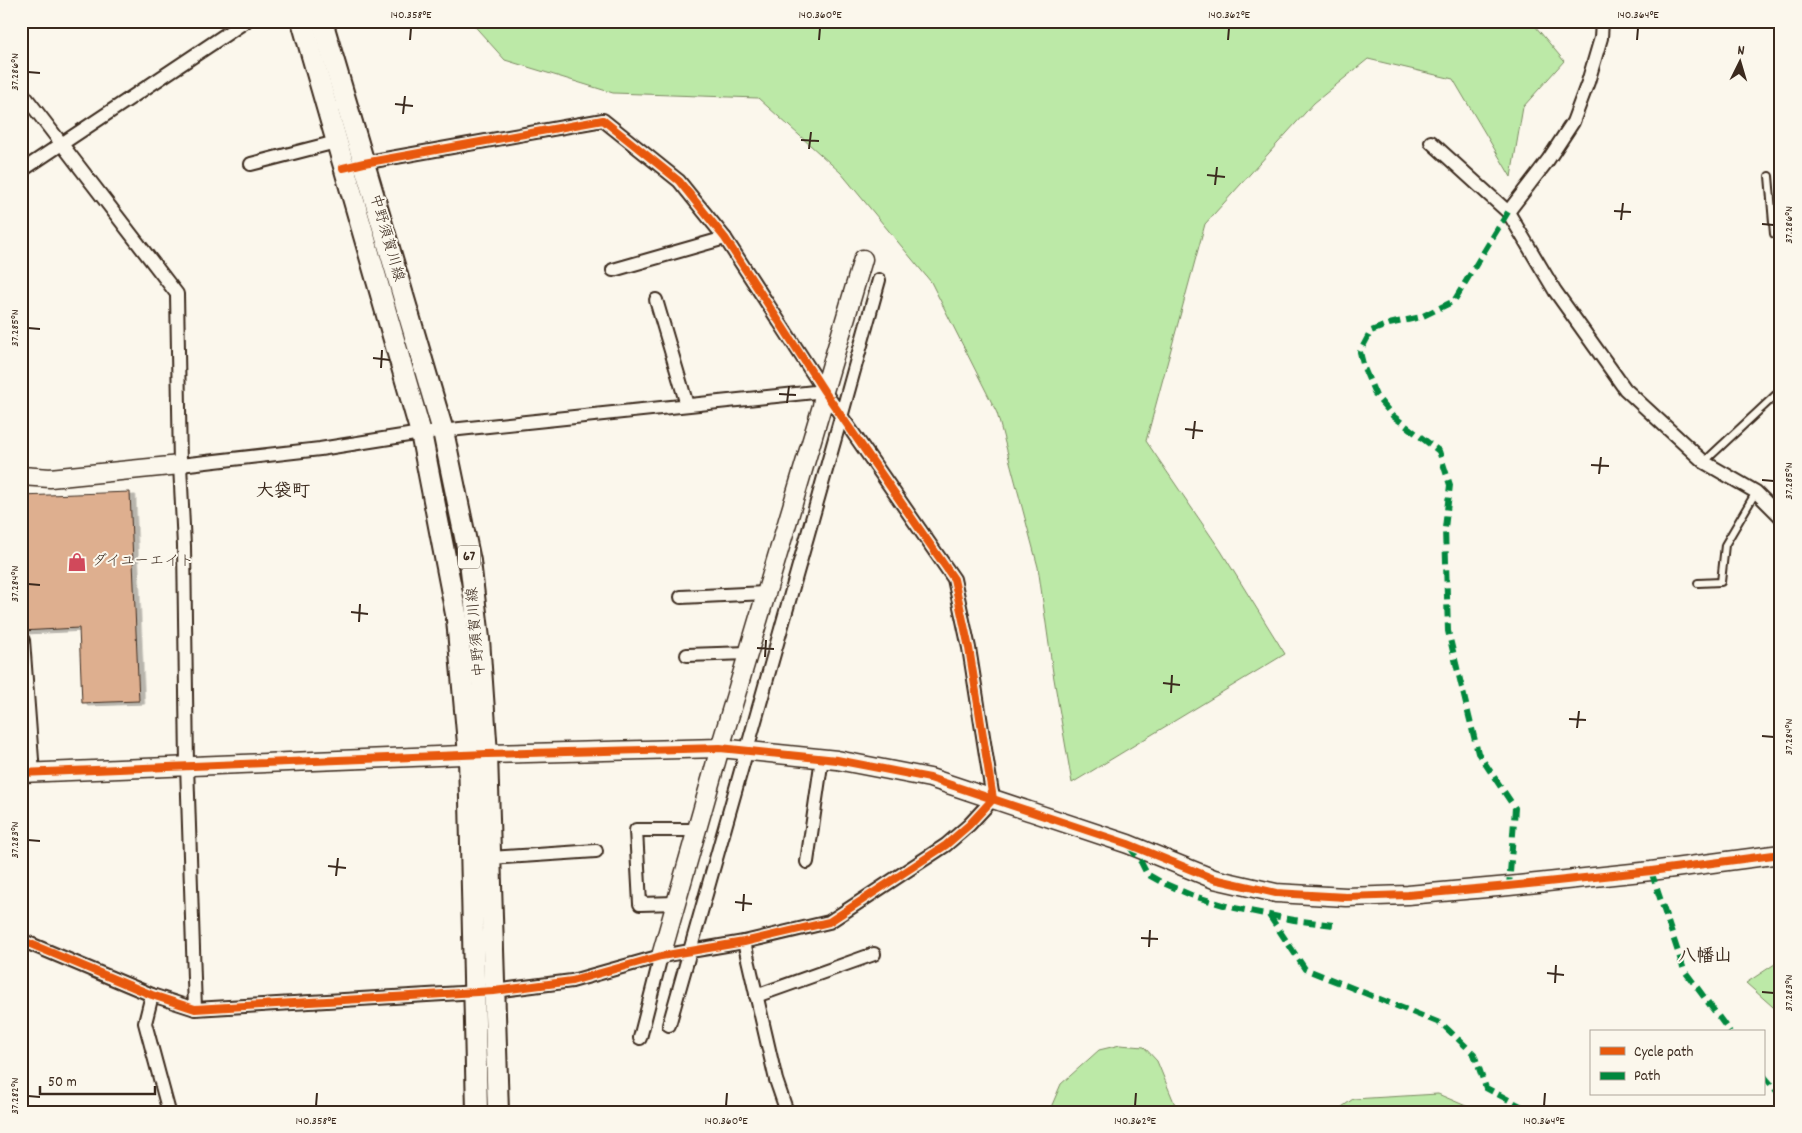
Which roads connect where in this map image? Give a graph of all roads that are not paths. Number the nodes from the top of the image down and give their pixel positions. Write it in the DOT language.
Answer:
graph roads {
  1 [pos="246,21"];
  2 [pos="302,21"];
  3 [pos="322,21"];
  4 [pos="1602,21"];
  5 [pos="21,90"];
  6 [pos="336,142"];
  7 [pos="1431,142"];
  8 [pos="61,144"];
  9 [pos="364,162"];
  10 [pos="251,164"];
  11 [pos="343,168"];
  12 [pos="21,171"];
  13 [pos="1769,176"];
  14 [pos="1508,212"];
  15 [pos="1781,237"];
  16 [pos="725,238"];
  17 [pos="863,259"];
  18 [pos="613,270"];
  19 [pos="879,280"];
  20 [pos="656,300"];
  21 [pos="1781,390"];
  22 [pos="824,391"];
  23 [pos="687,405"];
  24 [pos="842,417"];
  25 [pos="443,431"];
  26 [pos="422,433"];
  27 [pos="1704,462"];
  28 [pos="180,465"];
  29 [pos="21,476"];
  30 [pos="1756,492"];
  31 [pos="1781,517"];
  32 [pos="1698,584"];
  33 [pos="766,593"];
  34 [pos="681,598"];
  35 [pos="23,640"];
  36 [pos="748,653"];
  37 [pos="687,655"];
  38 [pos="720,748"];
  39 [pos="746,751"];
  40 [pos="478,754"];
  41 [pos="822,758"];
  42 [pos="187,766"];
  43 [pos="27,773"];
  44 [pos="993,799"];
  45 [pos="697,830"];
  46 [pos="596,851"];
  47 [pos="1781,854"];
  48 [pos="490,858"];
  49 [pos="807,862"];
  50 [pos="676,904"];
  51 [pos="21,940"];
  52 [pos="744,942"];
  53 [pos="690,951"];
  54 [pos="874,954"];
  55 [pos="661,956"];
  56 [pos="494,990"];
  57 [pos="474,992"];
  58 [pos="152,995"];
  59 [pos="756,996"];
  60 [pos="195,1010"];
  61 [pos="669,1025"];
  62 [pos="640,1038"];
  63 [pos="169,1112"];
  64 [pos="477,1112"];
  65 [pos="498,1112"];
  66 [pos="787,1112"];
  1 -- 8 [label="street"];
  2 -- 6 [label="main road, 中野須賀川線 / 67"];
  3 -- 9 [label="main road, 中野須賀川線 / 67"];
  4 -- 14 [label="street"];
  5 -- 8 [label="street"];
  6 -- 10 [label="street"];
  6 -- 11 [label="main road, 中野須賀川線 / 67"];
  7 -- 14 [label="street"];
  8 -- 12 [label="street"];
  8 -- 28 [label="street"];
  9 -- 11 [label="street"];
  9 -- 16 [label="street"];
  9 -- 25 [label="main road, 中野須賀川線 / 67"];
  11 -- 26 [label="main road, 中野須賀川線 / 67"];
  13 -- 15 [label="lane"];
  14 -- 27 [label="street"];
  16 -- 18 [label="street"];
  16 -- 22 [label="street"];
  17 -- 22 [label="street"];
  19 -- 24 [label="street"];
  20 -- 23 [label="street"];
  21 -- 27 [label="lane"];
  22 -- 23 [label="street"];
  22 -- 24 [label="street"];
  22 -- 33 [label="street"];
  23 -- 25 [label="street"];
  24 -- 39 [label="street"];
  24 -- 44 [label="street"];
  25 -- 26 [label="street"];
  25 -- 40 [label="main road, 中野須賀川線 / 67"];
  26 -- 28 [label="street"];
  26 -- 40 [label="main road, 中野須賀川線 / 67"];
  27 -- 30 [label="street"];
  28 -- 29 [label="street"];
  28 -- 42 [label="street"];
  30 -- 31 [label="street"];
  30 -- 32 [label="lane"];
  33 -- 34 [label="street"];
  33 -- 36 [label="street"];
  35 -- 43 [label="street"];
  36 -- 37 [label="street"];
  36 -- 38 [label="street"];
  38 -- 39 [label="street"];
  38 -- 40 [label="street"];
  38 -- 45 [label="street"];
  39 -- 41 [label="street"];
  39 -- 53 [label="street"];
  40 -- 42 [label="street"];
  40 -- 48 [label="main road, 中野須賀川線 / 67"];
  40 -- 57 [label="main road, 中野須賀川線 / 67"];
  41 -- 44 [label="street"];
  41 -- 49 [label="street"];
  42 -- 43 [label="street"];
  42 -- 60 [label="street"];
  44 -- 47 [label="street"];
  44 -- 52 [label="street"];
  45 -- 50 [label="street"];
  45 -- 50 [label="street"];
  46 -- 48 [label="street"];
  48 -- 56 [label="main road, 中野須賀川線 / 67"];
  50 -- 55 [label="street"];
  51 -- 58 [label="street"];
  52 -- 53 [label="street"];
  52 -- 59 [label="street"];
  53 -- 55 [label="street"];
  53 -- 61 [label="street"];
  54 -- 59 [label="street"];
  55 -- 56 [label="street"];
  55 -- 62 [label="street"];
  56 -- 57 [label="street"];
  56 -- 65 [label="main road, 中野須賀川線 / 67"];
  57 -- 60 [label="street"];
  57 -- 64 [label="main road, 中野須賀川線 / 67"];
  58 -- 60 [label="street"];
  58 -- 63 [label="street"];
  59 -- 66 [label="street"];
}
